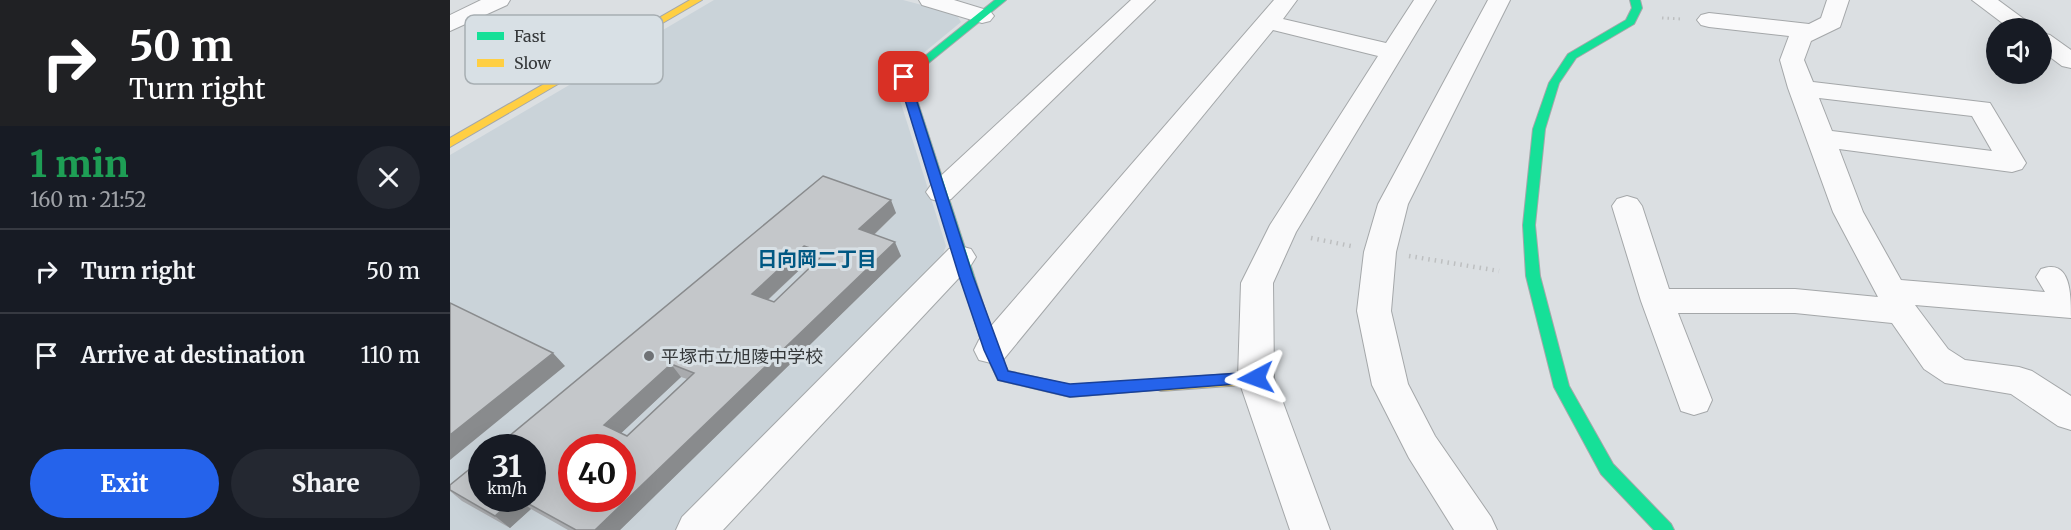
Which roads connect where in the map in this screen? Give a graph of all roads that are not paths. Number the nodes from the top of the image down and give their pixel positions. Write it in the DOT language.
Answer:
graph roads {
  1 [pos="500,0"];
  2 [pos="697,0"];
  3 [pos="930,0"];
  4 [pos="1002,0"];
  5 [pos="1144,0"];
  6 [pos="1286,0"];
  7 [pos="1425,0"];
  8 [pos="1499,0"];
  9 [pos="1635,0"];
  10 [pos="1838,0"];
  11 [pos="1983,0"];
  12 [pos="1718,14"];
  13 [pos="469,15"];
  14 [pos="982,15"];
  15 [pos="465,17"];
  16 [pos="2009,18"];
  17 [pos="663,20"];
  18 [pos="1267,22"];
  19 [pos="450,24"];
  20 [pos="1809,31"];
  21 [pos="2052,47"];
  22 [pos="1392,52"];
  23 [pos="2071,61"];
  24 [pos="552,84"];
  25 [pos="1801,88"];
  26 [pos="1820,138"];
  27 [pos="450,143"];
  28 [pos="941,192"];
  29 [pos="1627,206"];
  30 [pos="960,257"];
  31 [pos="2052,277"];
  32 [pos="1657,301"];
  33 [pos="1897,302"];
  34 [pos="2071,306"];
  35 [pos="991,350"];
  36 [pos="1256,378"];
  37 [pos="1694,400"];
  38 [pos="2071,415"];
  39 [pos="696,530"];
  40 [pos="1310,530"];
  41 [pos="1477,530"];
  42 [pos="1665,530"];
  1 -- 13 [label="street"];
  2 -- 17 [label="street"];
  3 -- 14 [label="street"];
  4 -- 14 [label="street"];
  5 -- 28 [label="street"];
  6 -- 18 [label="street"];
  7 -- 22 [label="street"];
  8 -- 41 [label="street"];
  9 -- 42 [label="street"];
  10 -- 20 [label="street"];
  11 -- 16 [label="street"];
  12 -- 20 [label="street"];
  14 -- 28 [label="street"];
  15 -- 19 [label="street"];
  18 -- 22 [label="street"];
  18 -- 35 [label="street"];
  20 -- 25 [label="street"];
  21 -- 23 [label="street"];
  22 -- 36 [label="street"];
  24 -- 27 [label="street"];
  25 -- 26 [label="street"];
  25 -- 26 [label="street"];
  26 -- 33 [label="street"];
  28 -- 30 [label="street"];
  29 -- 32 [label="street"];
  30 -- 35 [label="street"];
  30 -- 39 [label="street"];
  31 -- 34 [label="street"];
  32 -- 33 [label="street"];
  32 -- 37 [label="street"];
  33 -- 34 [label="street"];
  33 -- 38 [label="street"];
  35 -- 36 [label="street"];
  36 -- 40 [label="street"];
}
